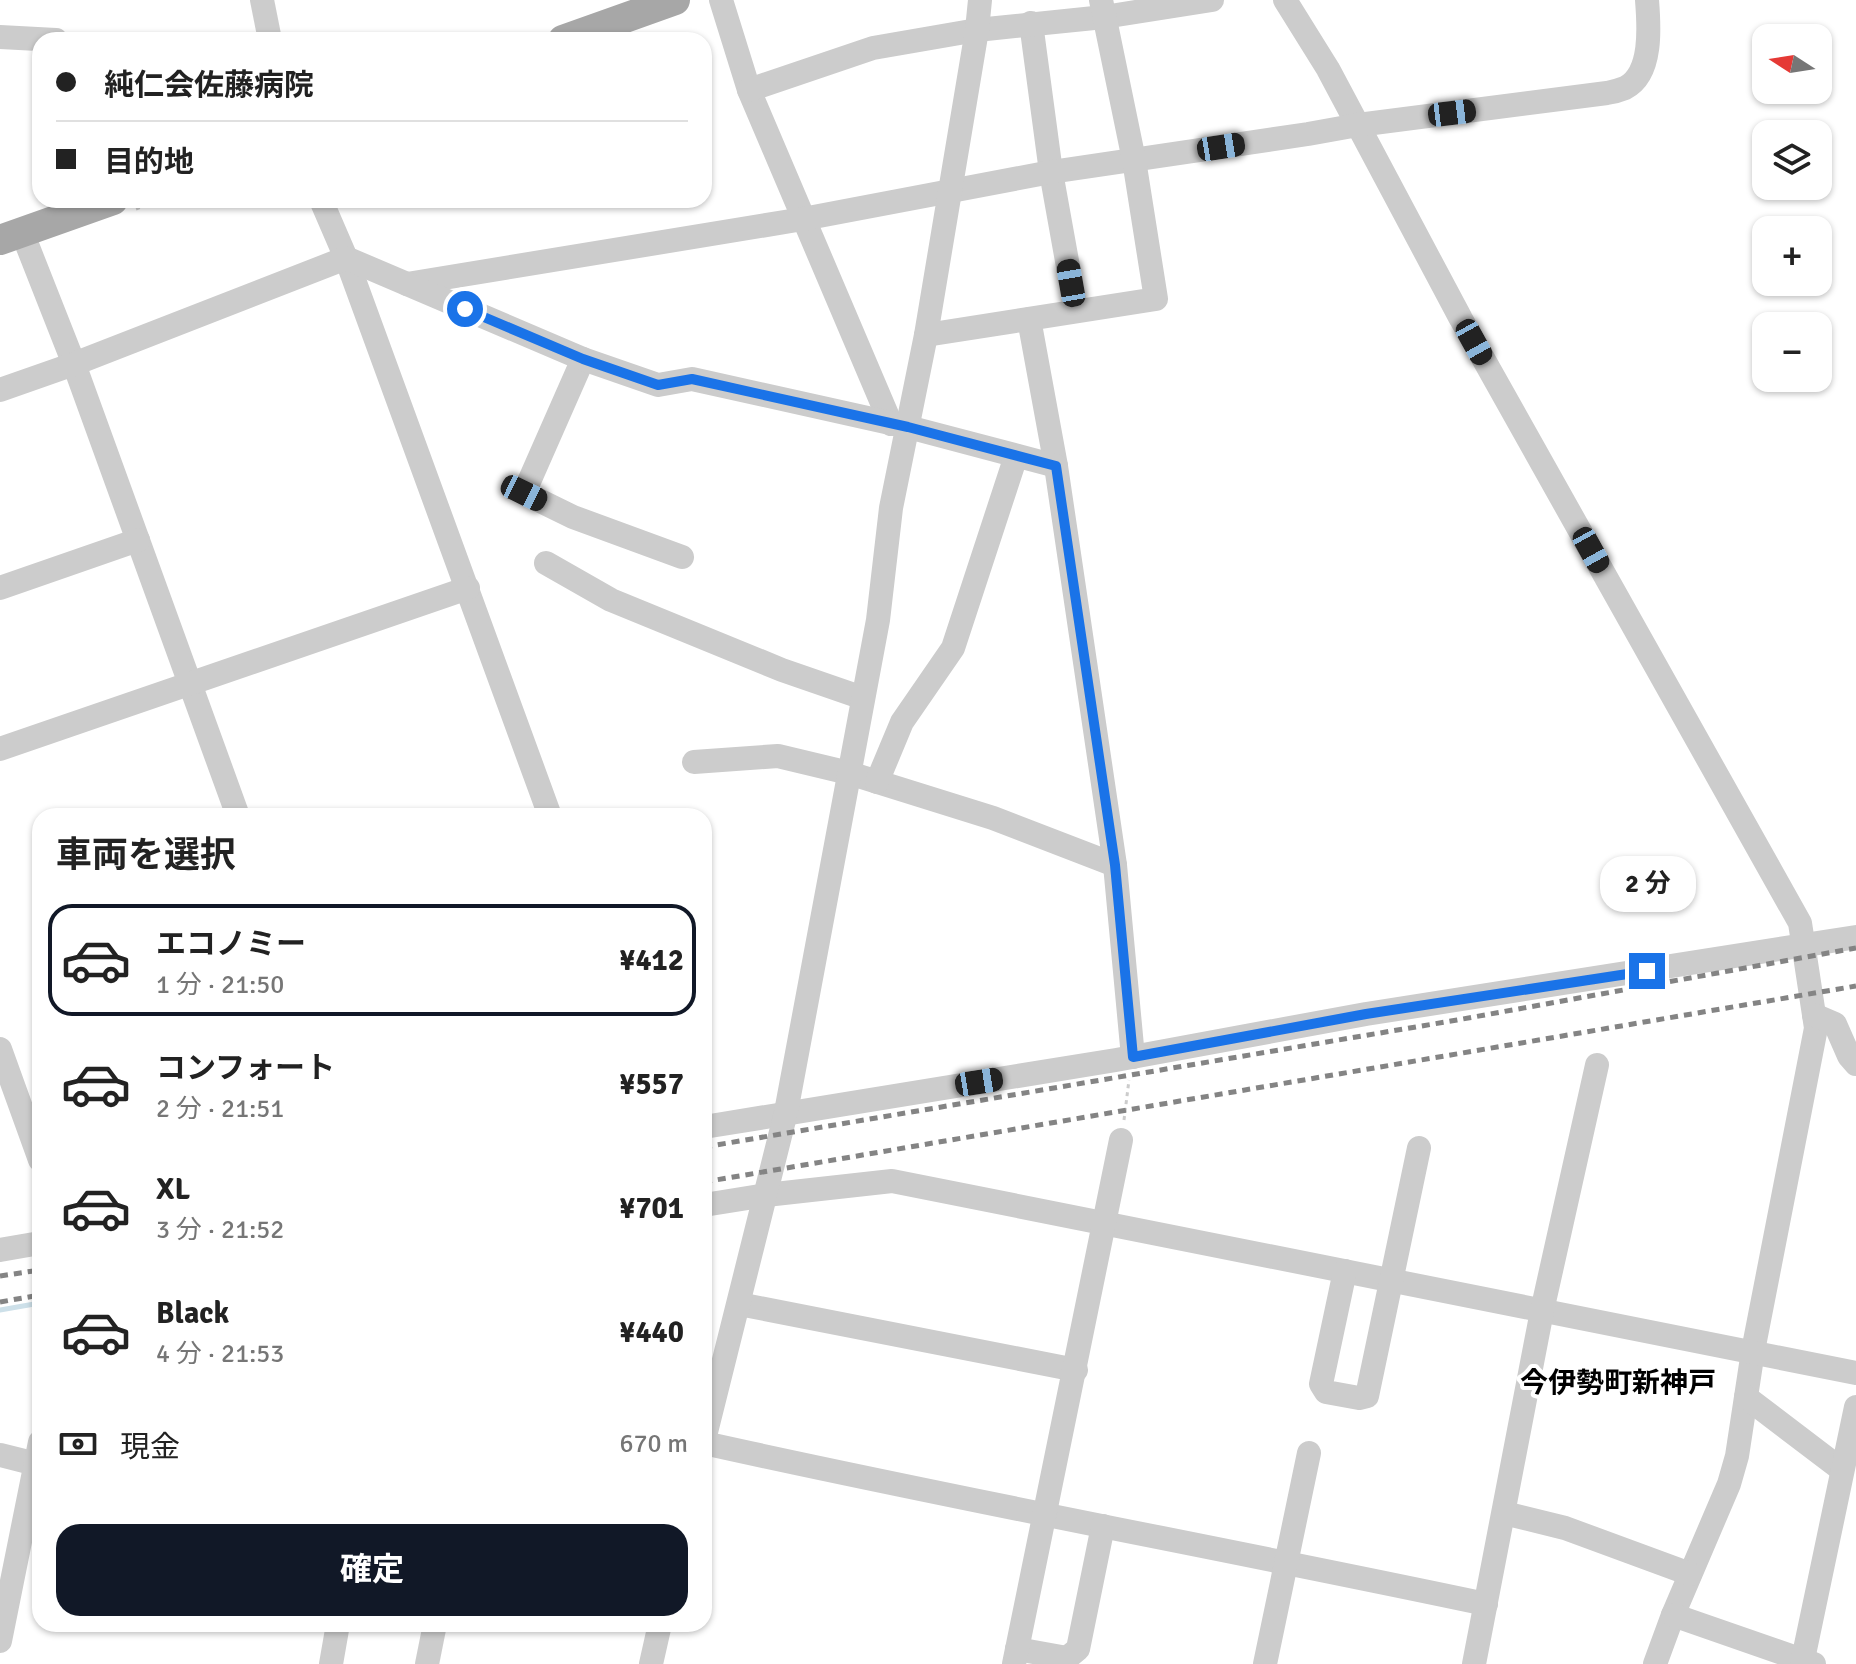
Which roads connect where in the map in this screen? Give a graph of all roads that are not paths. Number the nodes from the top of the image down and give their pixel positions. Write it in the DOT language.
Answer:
graph roads {
  1 [pos="262,0"];
  2 [pos="675,0"];
  3 [pos="721,0"];
  4 [pos="980,0"];
  5 [pos="1212,0"];
  6 [pos="1285,0"];
  7 [pos="1647,0"];
  8 [pos="1103,8"];
  9 [pos="1031,23"];
  10 [pos="977,30"];
  11 [pos="268,32"];
  12 [pos="585,32"];
  13 [pos="0,37"];
  14 [pos="32,39"];
  15 [pos="749,90"];
  16 [pos="1358,125"];
  17 [pos="1134,160"];
  18 [pos="1051,172"];
  19 [pos="949,190"];
  20 [pos="90,208"];
  21 [pos="324,208"];
  22 [pos="803,219"];
  23 [pos="11,236"];
  24 [pos="346,258"];
  25 [pos="407,284"];
  26 [pos="1076,311"];
  27 [pos="1029,319"];
  28 [pos="926,335"];
  29 [pos="583,359"];
  30 [pos="74,364"];
  31 [pos="0,390"];
  32 [pos="900,426"];
  33 [pos="1016,456"];
  34 [pos="1056,466"];
  35 [pos="138,540"];
  36 [pos="682,557"];
  37 [pos="546,563"];
  38 [pos="0,588"];
  39 [pos="468,588"];
  40 [pos="190,684"];
  41 [pos="863,698"];
  42 [pos="0,749"];
  43 [pos="694,762"];
  44 [pos="849,773"];
  45 [pos="877,782"];
  46 [pos="235,808"];
  47 [pos="547,808"];
  48 [pos="1115,865"];
  49 [pos="1856,937"];
  50 [pos="1803,946"];
  51 [pos="1814,1015"];
  52 [pos="0,1049"];
  53 [pos="1133,1057"];
  54 [pos="1856,1064"];
  55 [pos="1597,1065"];
  56 [pos="786,1112"];
  57 [pos="712,1126"];
  58 [pos="32,1138"];
  59 [pos="1121,1140"];
  60 [pos="1419,1148"];
  61 [pos="766,1195"];
  62 [pos="712,1204"];
  63 [pos="1106,1222"];
  64 [pos="32,1244"];
  65 [pos="0,1250"];
  66 [pos="1345,1271"];
  67 [pos="1391,1280"];
  68 [pos="739,1304"];
  69 [pos="1542,1311"];
  70 [pos="1753,1351"];
  71 [pos="1076,1370"];
  72 [pos="1856,1373"];
  73 [pos="1746,1397"];
  74 [pos="1856,1407"];
  75 [pos="712,1410"];
  76 [pos="712,1443"];
  77 [pos="1309,1453"];
  78 [pos="0,1455"];
  79 [pos="32,1457"];
  80 [pos="1842,1470"];
  81 [pos="32,1487"];
  82 [pos="1504,1513"];
  83 [pos="1046,1515"];
  84 [pos="1103,1526"];
  85 [pos="1286,1562"];
  86 [pos="1690,1574"];
  87 [pos="1486,1604"];
  88 [pos="4,1606"];
  89 [pos="1673,1615"];
  90 [pos="337,1632"];
  91 [pos="433,1632"];
  92 [pos="658,1632"];
  93 [pos="0,1641"];
  94 [pos="1016,1656"];
  95 [pos="1806,1663"];
  96 [pos="331,1664"];
  97 [pos="427,1664"];
  98 [pos="651,1664"];
  99 [pos="1265,1664"];
  100 [pos="1474,1664"];
  101 [pos="1655,1664"];
  1 -- 11 [label="street"];
  2 -- 12 [label="main road"];
  3 -- 15 [label="street"];
  4 -- 10 [label="street"];
  5 -- 8 [label="street"];
  6 -- 16 [label="street"];
  7 -- 16 [label="street"];
  8 -- 9 [label="street"];
  8 -- 17 [label="street"];
  9 -- 10 [label="street"];
  9 -- 18 [label="street"];
  10 -- 15 [label="street"];
  10 -- 19 [label="street"];
  13 -- 14 [label="street"];
  15 -- 22 [label="street"];
  16 -- 17 [label="street"];
  16 -- 50 [label="street"];
  17 -- 18 [label="street"];
  17 -- 26 [label="street"];
  18 -- 19 [label="street"];
  18 -- 26 [label="street"];
  19 -- 22 [label="street"];
  19 -- 28 [label="street"];
  20 -- 23 [label="main road"];
  21 -- 24 [label="street"];
  22 -- 25 [label="street"];
  22 -- 32 [label="street"];
  23 -- 30 [label="street"];
  24 -- 25 [label="street"];
  24 -- 30 [label="street"];
  24 -- 39 [label="street"];
  25 -- 29 [label="street"];
  26 -- 27 [label="street"];
  27 -- 28 [label="street"];
  27 -- 34 [label="street"];
  28 -- 32 [label="street"];
  29 -- 32 [label="street"];
  29 -- 36 [label="street"];
  30 -- 31 [label="street"];
  30 -- 35 [label="street"];
  32 -- 33 [label="street"];
  32 -- 41 [label="street"];
  33 -- 34 [label="street"];
  33 -- 45 [label="street"];
  34 -- 48 [label="street"];
  35 -- 38 [label="street"];
  35 -- 40 [label="street"];
  37 -- 41 [label="street"];
  39 -- 40 [label="street"];
  39 -- 47 [label="street"];
  40 -- 42 [label="street"];
  40 -- 46 [label="street"];
  41 -- 44 [label="street"];
  43 -- 44 [label="street"];
  44 -- 45 [label="street"];
  44 -- 56 [label="street"];
  45 -- 48 [label="street"];
  48 -- 53 [label="street"];
  49 -- 50 [label="street"];
  50 -- 51 [label="street"];
  50 -- 53 [label="street"];
  51 -- 54 [label="street"];
  51 -- 70 [label="street"];
  52 -- 58 [label="street"];
  53 -- 56 [label="street"];
  55 -- 69 [label="street"];
  56 -- 57 [label="street"];
  56 -- 61 [label="street"];
  59 -- 63 [label="street"];
  60 -- 67 [label="street"];
  61 -- 62 [label="street"];
  61 -- 63 [label="street"];
  61 -- 68 [label="street"];
  63 -- 66 [label="street"];
  63 -- 71 [label="street"];
  64 -- 65 [label="street"];
  66 -- 67 [label="street"];
  66 -- 67 [label="street"];
  67 -- 69 [label="street"];
  68 -- 71 [label="street"];
  68 -- 75 [label="street"];
  69 -- 70 [label="street"];
  69 -- 82 [label="street"];
  70 -- 72 [label="street"];
  70 -- 73 [label="street"];
  71 -- 83 [label="street"];
  73 -- 80 [label="street"];
  73 -- 86 [label="street"];
  74 -- 80 [label="street"];
  76 -- 83 [label="street"];
  77 -- 85 [label="street"];
  78 -- 79 [label="street"];
  80 -- 95 [label="street"];
  81 -- 88 [label="street"];
  82 -- 86 [label="street"];
  82 -- 87 [label="street"];
  83 -- 84 [label="street"];
  83 -- 94 [label="street"];
  84 -- 85 [label="street"];
  84 -- 94 [label="street"];
  85 -- 87 [label="street"];
  85 -- 99 [label="street"];
  86 -- 89 [label="street"];
  87 -- 100 [label="street"];
  88 -- 93 [label="street"];
  89 -- 95 [label="street"];
  89 -- 101 [label="street"];
  90 -- 96 [label="street"];
  91 -- 97 [label="street"];
  92 -- 98 [label="street"];
}
